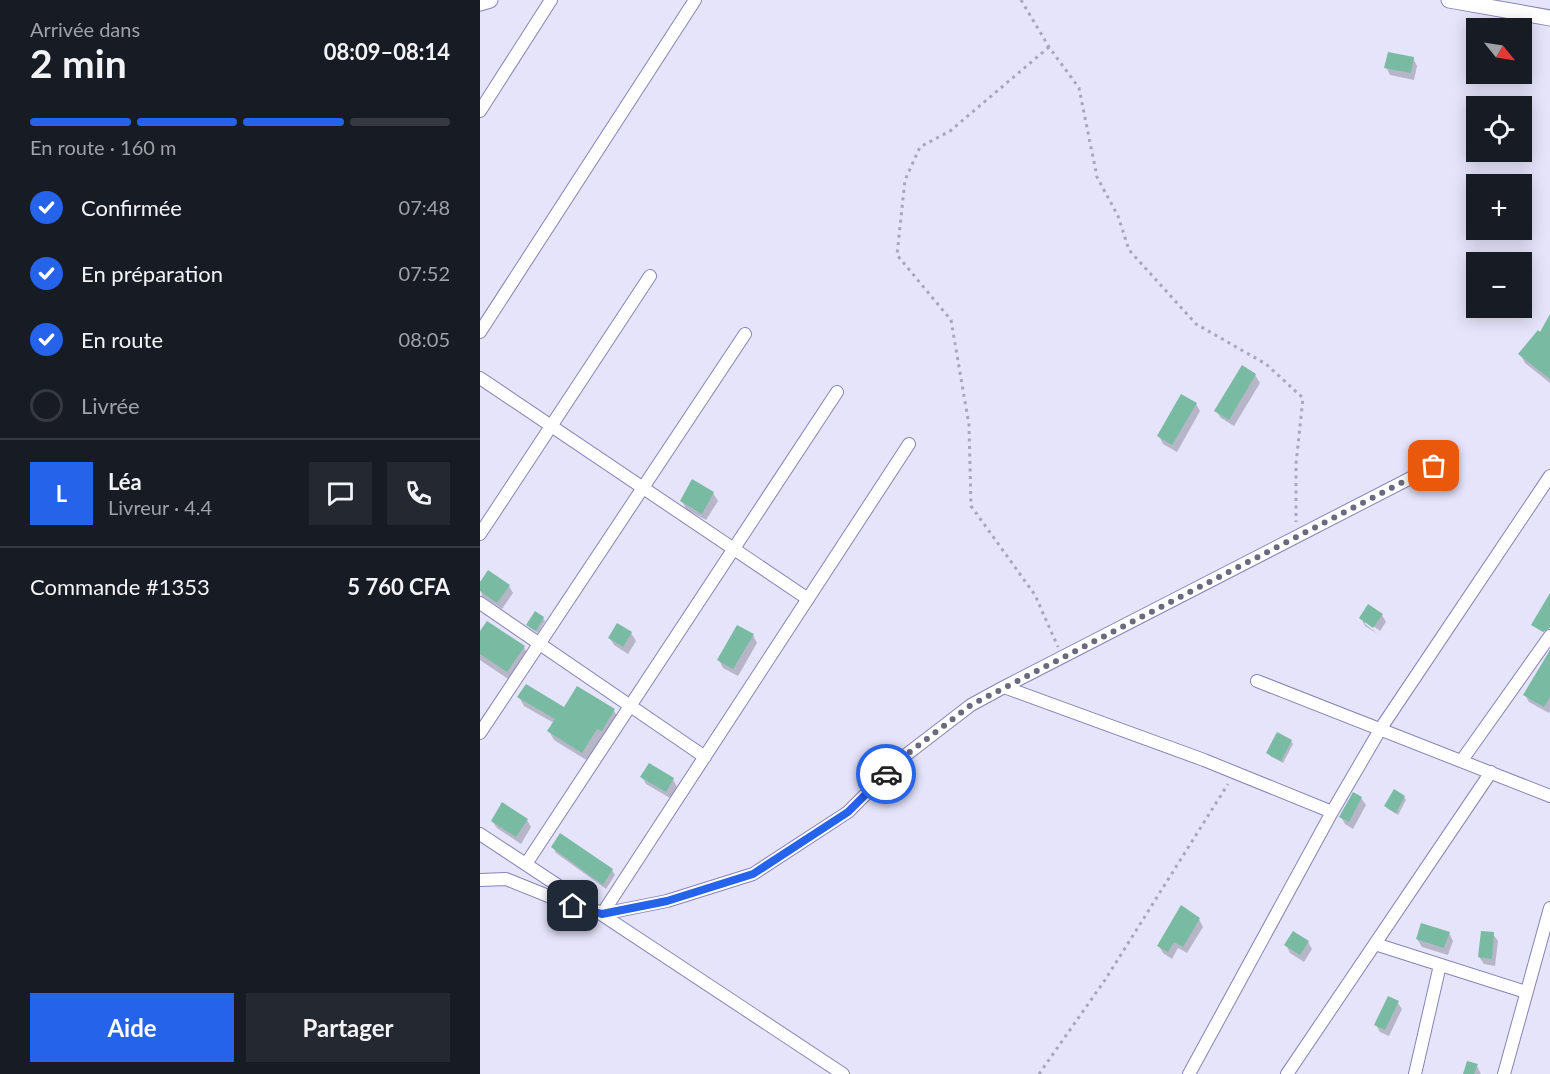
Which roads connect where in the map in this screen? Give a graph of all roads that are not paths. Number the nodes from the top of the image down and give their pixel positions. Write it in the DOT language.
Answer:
graph roads {
  1 [pos="490,0"];
  2 [pos="552,0"];
  3 [pos="695,0"];
  4 [pos="1449,0"];
  5 [pos="480,3"];
  6 [pos="1501,5"];
  7 [pos="1550,18"];
  8 [pos="480,111"];
  9 [pos="650,276"];
  10 [pos="480,332"];
  11 [pos="745,334"];
  12 [pos="480,378"];
  13 [pos="837,392"];
  14 [pos="551,426"];
  15 [pos="909,444"];
  16 [pos="1434,466"];
  17 [pos="1550,476"];
  18 [pos="643,488"];
  19 [pos="480,534"];
  20 [pos="734,549"];
  21 [pos="808,599"];
  22 [pos="480,603"];
  23 [pos="1550,636"];
  24 [pos="539,644"];
  25 [pos="1257,681"];
  26 [pos="1004,687"];
  27 [pos="630,706"];
  28 [pos="1381,728"];
  29 [pos="480,733"];
  30 [pos="705,757"];
  31 [pos="1462,760"];
  32 [pos="1491,772"];
  33 [pos="1550,795"];
  34 [pos="1332,812"];
  35 [pos="480,834"];
  36 [pos="526,864"];
  37 [pos="480,880"];
  38 [pos="1550,908"];
  39 [pos="602,914"];
  40 [pos="1375,944"];
  41 [pos="1440,965"];
  42 [pos="1526,992"];
  43 [pos="843,1074"];
  44 [pos="1189,1074"];
  45 [pos="1287,1074"];
  46 [pos="1415,1074"];
  47 [pos="1504,1074"];
  1 -- 5 [label="street"];
  2 -- 8 [label="street"];
  3 -- 10 [label="street"];
  4 -- 6 [label="street"];
  6 -- 7 [label="street"];
  9 -- 14 [label="street"];
  11 -- 18 [label="street"];
  12 -- 14 [label="street"];
  13 -- 20 [label="street"];
  14 -- 18 [label="street"];
  14 -- 19 [label="street"];
  15 -- 21 [label="street"];
  16 -- 26 [label="street"];
  17 -- 28 [label="street"];
  18 -- 20 [label="street"];
  18 -- 24 [label="street"];
  20 -- 21 [label="street"];
  20 -- 27 [label="street"];
  21 -- 30 [label="street"];
  22 -- 24 [label="street"];
  23 -- 31 [label="street"];
  24 -- 27 [label="street"];
  24 -- 29 [label="street"];
  25 -- 28 [label="street"];
  26 -- 34 [label="street"];
  26 -- 39 [label="street"];
  27 -- 30 [label="street"];
  27 -- 36 [label="street"];
  28 -- 31 [label="street"];
  28 -- 34 [label="street"];
  30 -- 39 [label="street"];
  31 -- 32 [label="street"];
  32 -- 33 [label="street"];
  32 -- 40 [label="street"];
  34 -- 44 [label="street"];
  35 -- 36 [label="street"];
  36 -- 39 [label="street"];
  37 -- 39 [label="street"];
  38 -- 42 [label="street"];
  39 -- 43 [label="street"];
  40 -- 41 [label="street"];
  40 -- 45 [label="street"];
  41 -- 42 [label="street"];
  41 -- 46 [label="street"];
  42 -- 47 [label="street"];
}
